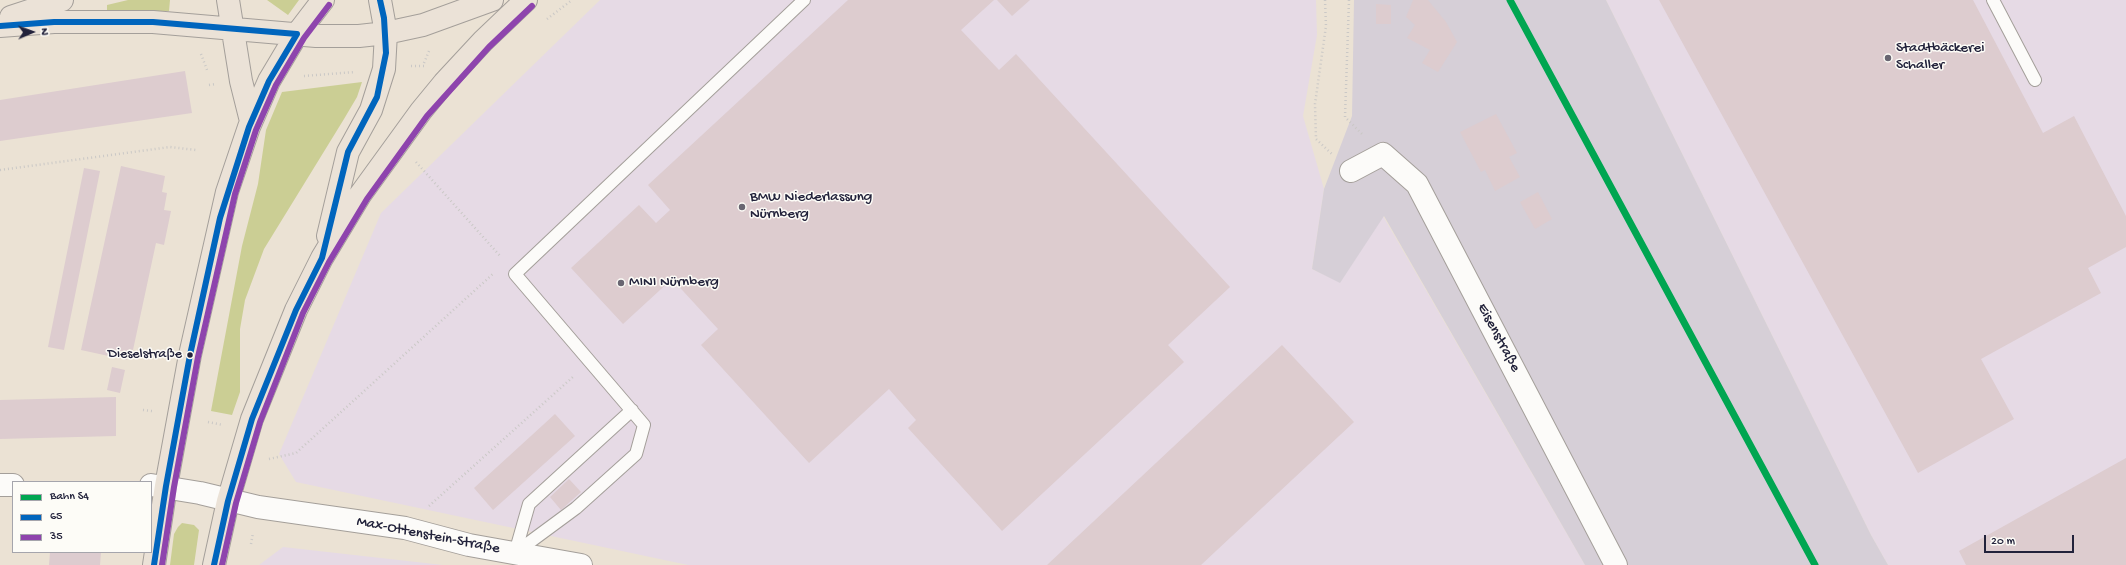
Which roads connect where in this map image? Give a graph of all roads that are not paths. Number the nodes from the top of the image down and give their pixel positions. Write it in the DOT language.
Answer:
graph roads {
  1 [pos="62,0"];
  2 [pos="228,0"];
  3 [pos="323,0"];
  4 [pos="380,0"];
  5 [pos="492,0"];
  6 [pos="526,0"];
  7 [pos="804,0"];
  8 [pos="1992,0"];
  9 [pos="0,21"];
  10 [pos="0,26"];
  11 [pos="234,29"];
  12 [pos="386,33"];
  13 [pos="297,34"];
  14 [pos="2035,80"];
  15 [pos="251,121"];
  16 [pos="1351,172"];
  17 [pos="322,258"];
  18 [pos="632,410"];
  19 [pos="12,484"];
  20 [pos="0,485"];
  21 [pos="158,486"];
  22 [pos="228,501"];
  23 [pos="515,553"];
  24 [pos="154,565"];
  25 [pos="214,565"];
  26 [pos="581,565"];
  27 [pos="1616,565"];
  1 -- 9 [label="main road"];
  2 -- 11 [label="main road"];
  3 -- 13 [label="main road"];
  4 -- 12 [label="main road"];
  5 -- 12 [label="main road"];
  6 -- 17 [label="main road"];
  7 -- 18 [label="lane"];
  8 -- 14 [label="lane"];
  10 -- 11 [label="main road"];
  11 -- 13 [label="main road"];
  11 -- 15 [label="main road"];
  12 -- 13 [label="main road"];
  12 -- 17 [label="main road"];
  13 -- 15 [label="main road"];
  15 -- 21 [label="main road"];
  16 -- 27 [label="street, Eisenstraße"];
  17 -- 22 [label="main road"];
  18 -- 23 [label="lane"];
  18 -- 23 [label="lane"];
  19 -- 20 [label="street"];
  21 -- 22 [label="street, Max-Ottenstein-Straße"];
  21 -- 24 [label="main road"];
  22 -- 23 [label="street, Max-Ottenstein-Straße"];
  22 -- 25 [label="main road"];
  23 -- 26 [label="street, Max-Ottenstein-Straße"];
}
